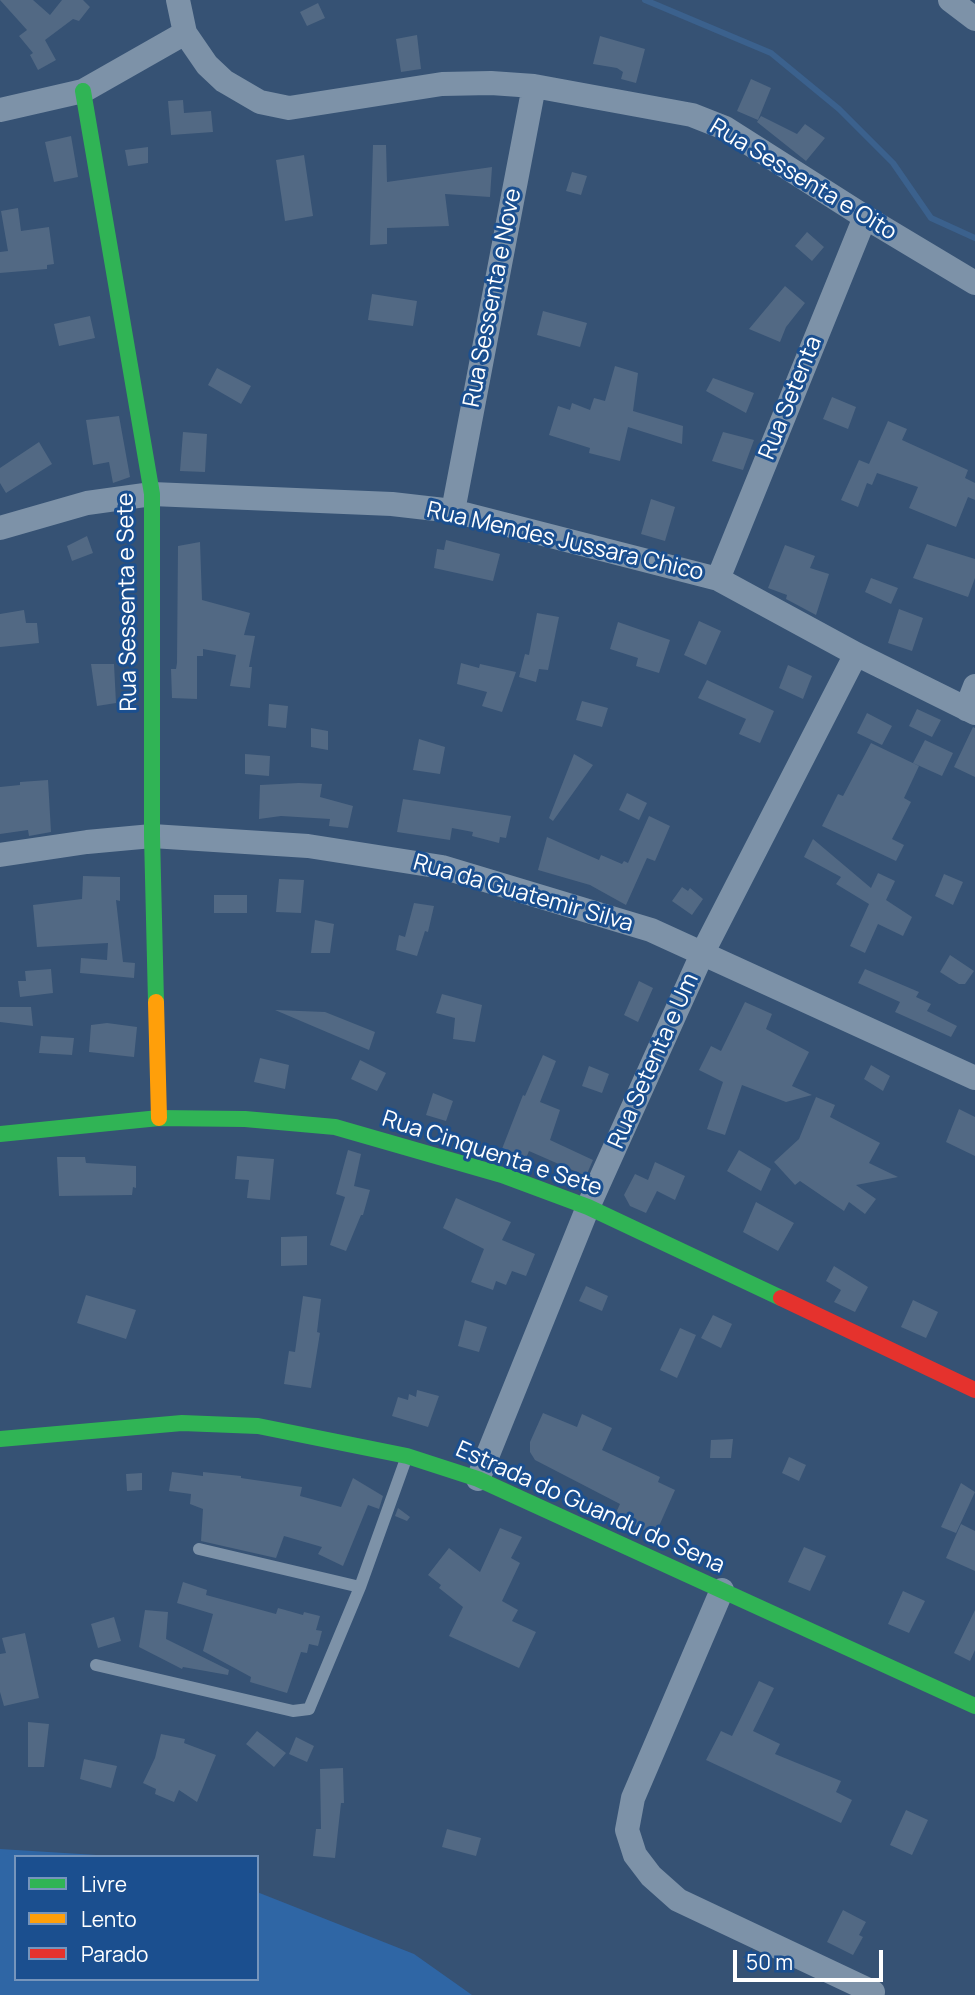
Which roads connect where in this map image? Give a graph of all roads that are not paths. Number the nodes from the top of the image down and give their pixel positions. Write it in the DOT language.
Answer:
graph roads {
  1 [pos="178,0"];
  2 [pos="950,0"];
  3 [pos="975,19"];
  4 [pos="185,33"];
  5 [pos="534,86"];
  6 [pos="83,91"];
  7 [pos="0,110"];
  8 [pos="865,218"];
  9 [pos="975,283"];
  10 [pos="152,494"];
  11 [pos="453,511"];
  12 [pos="0,528"];
  13 [pos="718,579"];
  14 [pos="856,654"];
  15 [pos="972,703"];
  16 [pos="152,836"];
  17 [pos="0,855"];
  18 [pos="703,952"];
  19 [pos="975,1078"];
  20 [pos="159,1118"];
  21 [pos="0,1134"];
  22 [pos="588,1207"];
  23 [pos="975,1390"];
  24 [pos="0,1438"];
  25 [pos="407,1456"];
  26 [pos="478,1479"];
  27 [pos="199,1549"];
  28 [pos="360,1587"];
  29 [pos="722,1590"];
  30 [pos="96,1665"];
  31 [pos="975,1706"];
  32 [pos="873,1992"];
  1 -- 4 [label="street"];
  2 -- 3 [label="street"];
  4 -- 5 [label="street, Rua Sessenta e Oito"];
  4 -- 6 [label="street"];
  5 -- 8 [label="street, Rua Sessenta e Oito"];
  5 -- 11 [label="street, Rua Sessenta e Nove"];
  6 -- 7 [label="street"];
  6 -- 10 [label="street, Rua Sessenta e Sete"];
  8 -- 9 [label="street, Rua Sessenta e Oito"];
  8 -- 13 [label="street, Rua Setenta"];
  10 -- 11 [label="street, Rua Mendes Jussara Chico"];
  10 -- 12 [label="street, Rua Mendes Jussara Chico"];
  10 -- 16 [label="street, Rua Sessenta e Sete"];
  11 -- 13 [label="street, Rua Mendes Jussara Chico"];
  13 -- 14 [label="street, Rua Mendes Jussara Chico"];
  14 -- 15 [label="street, Rua Mendes Jussara Chico"];
  14 -- 18 [label="street, Rua Setenta e Um"];
  16 -- 17 [label="street, Rua da Guatemir Silva"];
  16 -- 18 [label="street, Rua da Guatemir Silva"];
  16 -- 20 [label="street, Rua Sessenta e Sete"];
  18 -- 19 [label="street, Rua da Guatemir Silva"];
  18 -- 22 [label="street, Rua Setenta e Um"];
  20 -- 21 [label="street, Rua Cinquenta e Sete"];
  20 -- 22 [label="street, Rua Cinquenta e Sete"];
  22 -- 23 [label="street, Rua Cinquenta e Sete"];
  22 -- 26 [label="street, Rua Setenta e Um"];
  24 -- 25 [label="street, Estrada do Guandu do Sena"];
  25 -- 26 [label="street, Estrada do Guandu do Sena"];
  25 -- 28 [label="lane"];
  26 -- 29 [label="street, Estrada do Guandu do Sena"];
  27 -- 28 [label="lane"];
  28 -- 30 [label="lane"];
  29 -- 31 [label="street, Estrada do Guandu do Sena"];
  29 -- 32 [label="street"];
}
